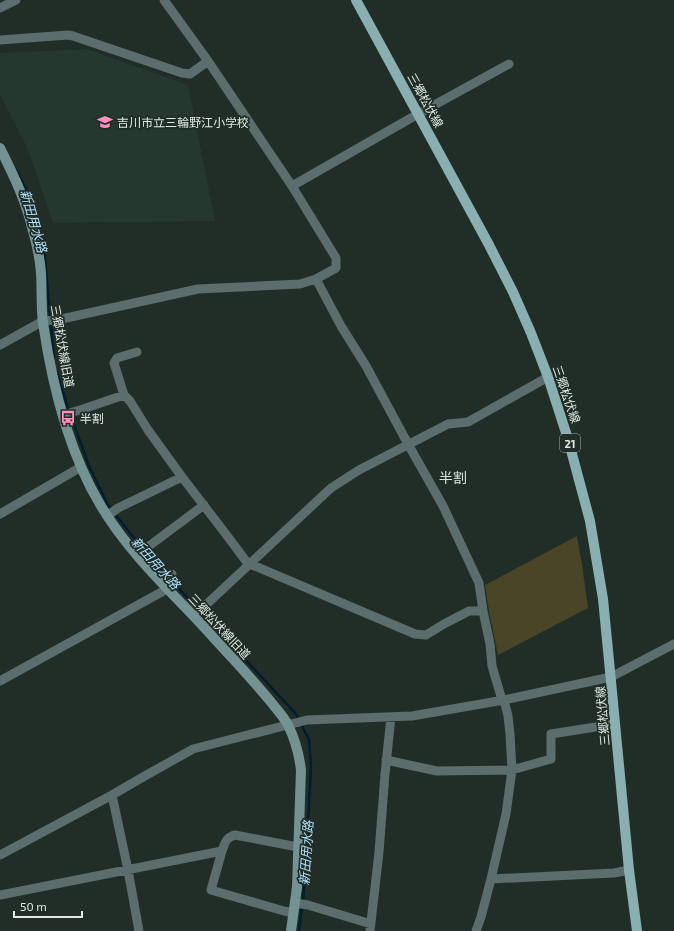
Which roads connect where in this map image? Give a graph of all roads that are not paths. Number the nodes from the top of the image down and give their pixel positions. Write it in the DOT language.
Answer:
graph roads {
  1 [pos="16,0"];
  2 [pos="164,0"];
  3 [pos="356,0"];
  4 [pos="0,8"];
  5 [pos="0,40"];
  6 [pos="208,61"];
  7 [pos="509,64"];
  8 [pos="418,114"];
  9 [pos="0,148"];
  10 [pos="292,186"];
  11 [pos="316,279"];
  12 [pos="50,320"];
  13 [pos="0,345"];
  14 [pos="137,352"];
  15 [pos="548,377"];
  16 [pos="124,395"];
  17 [pos="69,413"];
  18 [pos="408,444"];
  19 [pos="81,466"];
  20 [pos="182,477"];
  21 [pos="204,505"];
  22 [pos="112,512"];
  23 [pos="0,514"];
  24 [pos="141,551"];
  25 [pos="249,564"];
  26 [pos="167,582"];
  27 [pos="483,611"];
  28 [pos="199,612"];
  29 [pos="674,644"];
  30 [pos="611,677"];
  31 [pos="0,681"];
  32 [pos="503,700"];
  33 [pos="391,717"];
  34 [pos="291,724"];
  35 [pos="615,724"];
  36 [pos="386,760"];
  37 [pos="512,770"];
  38 [pos="112,795"];
  39 [pos="298,847"];
  40 [pos="222,851"];
  41 [pos="0,855"];
  42 [pos="128,870"];
  43 [pos="629,870"];
  44 [pos="491,879"];
  45 [pos="0,895"];
  46 [pos="299,906"];
  47 [pos="370,927"];
  48 [pos="139,931"];
  49 [pos="291,931"];
  50 [pos="476,931"];
  51 [pos="637,931"];
  1 -- 4 [label="street"];
  2 -- 6 [label="street"];
  3 -- 8 [label="main road, 三郷松伏線 / 21"];
  5 -- 6 [label="street"];
  6 -- 10 [label="street"];
  7 -- 8 [label="street"];
  8 -- 10 [label="street"];
  8 -- 15 [label="main road, 三郷松伏線 / 21"];
  9 -- 12 [label="street, 三郷松伏線旧道"];
  10 -- 11 [label="street"];
  11 -- 12 [label="street"];
  11 -- 18 [label="street"];
  12 -- 13 [label="street"];
  12 -- 17 [label="street, 三郷松伏線旧道"];
  14 -- 16 [label="street"];
  15 -- 18 [label="street"];
  15 -- 30 [label="main road, 三郷松伏線 / 21"];
  16 -- 17 [label="street"];
  16 -- 20 [label="street"];
  17 -- 19 [label="street, 三郷松伏線旧道"];
  18 -- 25 [label="street"];
  18 -- 27 [label="street"];
  19 -- 22 [label="street, 三郷松伏線旧道"];
  19 -- 23 [label="street"];
  20 -- 21 [label="street"];
  20 -- 22 [label="street"];
  21 -- 24 [label="street"];
  21 -- 25 [label="street"];
  22 -- 24 [label="street, 三郷松伏線旧道"];
  24 -- 26 [label="street, 三郷松伏線旧道"];
  25 -- 27 [label="street"];
  25 -- 28 [label="street"];
  26 -- 28 [label="street, 三郷松伏線旧道"];
  26 -- 31 [label="street"];
  27 -- 32 [label="street"];
  28 -- 34 [label="street, 三郷松伏線旧道"];
  29 -- 30 [label="street"];
  30 -- 32 [label="street"];
  30 -- 35 [label="main road, 三郷松伏線 / 21"];
  32 -- 33 [label="street"];
  32 -- 37 [label="street"];
  33 -- 34 [label="street"];
  33 -- 36 [label="street"];
  34 -- 38 [label="street"];
  34 -- 39 [label="street, 三郷松伏線旧道"];
  35 -- 37 [label="street"];
  35 -- 43 [label="main road, 三郷松伏線 / 21"];
  36 -- 37 [label="street"];
  36 -- 47 [label="street"];
  37 -- 44 [label="street"];
  38 -- 41 [label="street"];
  38 -- 42 [label="street"];
  39 -- 40 [label="street"];
  39 -- 46 [label="street, 三郷松伏線旧道"];
  40 -- 42 [label="street"];
  40 -- 46 [label="street"];
  42 -- 45 [label="street"];
  42 -- 48 [label="street"];
  43 -- 44 [label="street"];
  43 -- 51 [label="main road, 三郷松伏線 / 21"];
  44 -- 50 [label="street"];
  46 -- 47 [label="street"];
  46 -- 49 [label="street, 三郷松伏線旧道"];
}
